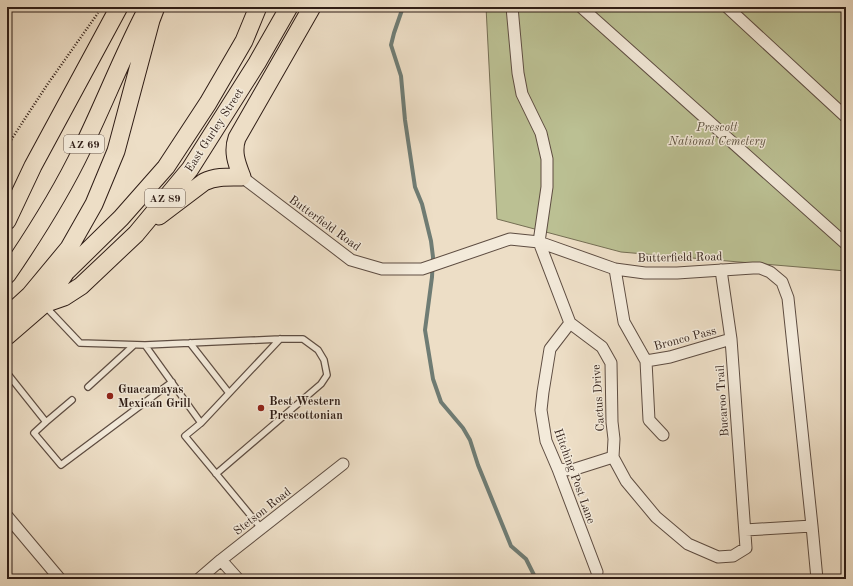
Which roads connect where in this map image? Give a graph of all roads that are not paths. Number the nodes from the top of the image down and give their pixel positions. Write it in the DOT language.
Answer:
graph roads {
  1 [pos="119,7"];
  2 [pos="148,7"];
  3 [pos="156,7"];
  4 [pos="258,7"];
  5 [pos="276,7"];
  6 [pos="289,7"];
  7 [pos="312,7"];
  8 [pos="512,7"];
  9 [pos="581,7"];
  10 [pos="727,7"];
  11 [pos="257,63"];
  12 [pos="846,117"];
  13 [pos="242,177"];
  14 [pos="7,221"];
  15 [pos="136,234"];
  16 [pos="539,242"];
  17 [pos="846,244"];
  18 [pos="615,269"];
  19 [pos="721,270"];
  20 [pos="7,275"];
  21 [pos="44,304"];
  22 [pos="7,316"];
  23 [pos="570,322"];
  24 [pos="7,336"];
  25 [pos="280,339"];
  26 [pos="731,339"];
  27 [pos="190,343"];
  28 [pos="134,345"];
  29 [pos="145,345"];
  30 [pos="646,361"];
  31 [pos="7,373"];
  32 [pos="172,382"];
  33 [pos="88,386"];
  34 [pos="229,393"];
  35 [pos="72,400"];
  36 [pos="46,422"];
  37 [pos="201,423"];
  38 [pos="663,435"];
  39 [pos="613,457"];
  40 [pos="343,464"];
  41 [pos="558,469"];
  42 [pos="216,474"];
  43 [pos="7,516"];
  44 [pos="812,526"];
  45 [pos="261,528"];
  46 [pos="745,530"];
  47 [pos="221,560"];
  48 [pos="596,572"];
  49 [pos="60,579"];
  50 [pos="199,579"];
  51 [pos="238,579"];
  52 [pos="817,579"];
  1 -- 14 [label="main road"];
  2 -- 20 [label="main road, AZ 69"];
  3 -- 22 [label="main road"];
  4 -- 21 [label="main road"];
  5 -- 11 [label="main road, AZ 89"];
  6 -- 11 [label="main road"];
  7 -- 13 [label="main road"];
  8 -- 16 [label="street"];
  9 -- 17 [label="street"];
  10 -- 12 [label="street"];
  11 -- 15 [label="main road, East Gurley Street / AZ 89"];
  13 -- 15 [label="main road"];
  13 -- 16 [label="street, Butterfield Road"];
  15 -- 21 [label="main road, East Gurley Street / AZ 89"];
  16 -- 18 [label="street, Butterfield Road"];
  16 -- 23 [label="street"];
  18 -- 19 [label="street, Butterfield Road"];
  18 -- 30 [label="street"];
  19 -- 26 [label="street, Bucaroo Trail"];
  19 -- 44 [label="street, Butterfield Road"];
  21 -- 24 [label="main road, East Gurley Street / AZ 89"];
  21 -- 28 [label="lane"];
  23 -- 39 [label="street, Cactus Drive"];
  23 -- 41 [label="street, Hitching Post Lane"];
  25 -- 27 [label="lane"];
  25 -- 34 [label="lane"];
  25 -- 42 [label="lane"];
  26 -- 30 [label="street, Bronco Pass"];
  26 -- 46 [label="street, Bucaroo Trail"];
  27 -- 29 [label="lane"];
  27 -- 34 [label="lane"];
  28 -- 29 [label="lane"];
  28 -- 33 [label="lane"];
  29 -- 32 [label="lane"];
  30 -- 38 [label="street"];
  31 -- 36 [label="lane"];
  32 -- 36 [label="lane"];
  32 -- 37 [label="lane"];
  34 -- 37 [label="lane"];
  35 -- 36 [label="lane"];
  37 -- 42 [label="lane"];
  39 -- 41 [label="street"];
  39 -- 46 [label="street, Bucaroo Trail"];
  40 -- 45 [label="street, Stetson Road"];
  41 -- 48 [label="street, Hitching Post Lane"];
  42 -- 45 [label="lane"];
  43 -- 49 [label="street"];
  44 -- 46 [label="street"];
  44 -- 52 [label="street, Butterfield Road"];
  45 -- 47 [label="street, Stetson Road"];
  47 -- 50 [label="street, Stetson Road"];
  47 -- 51 [label="street"];
}
